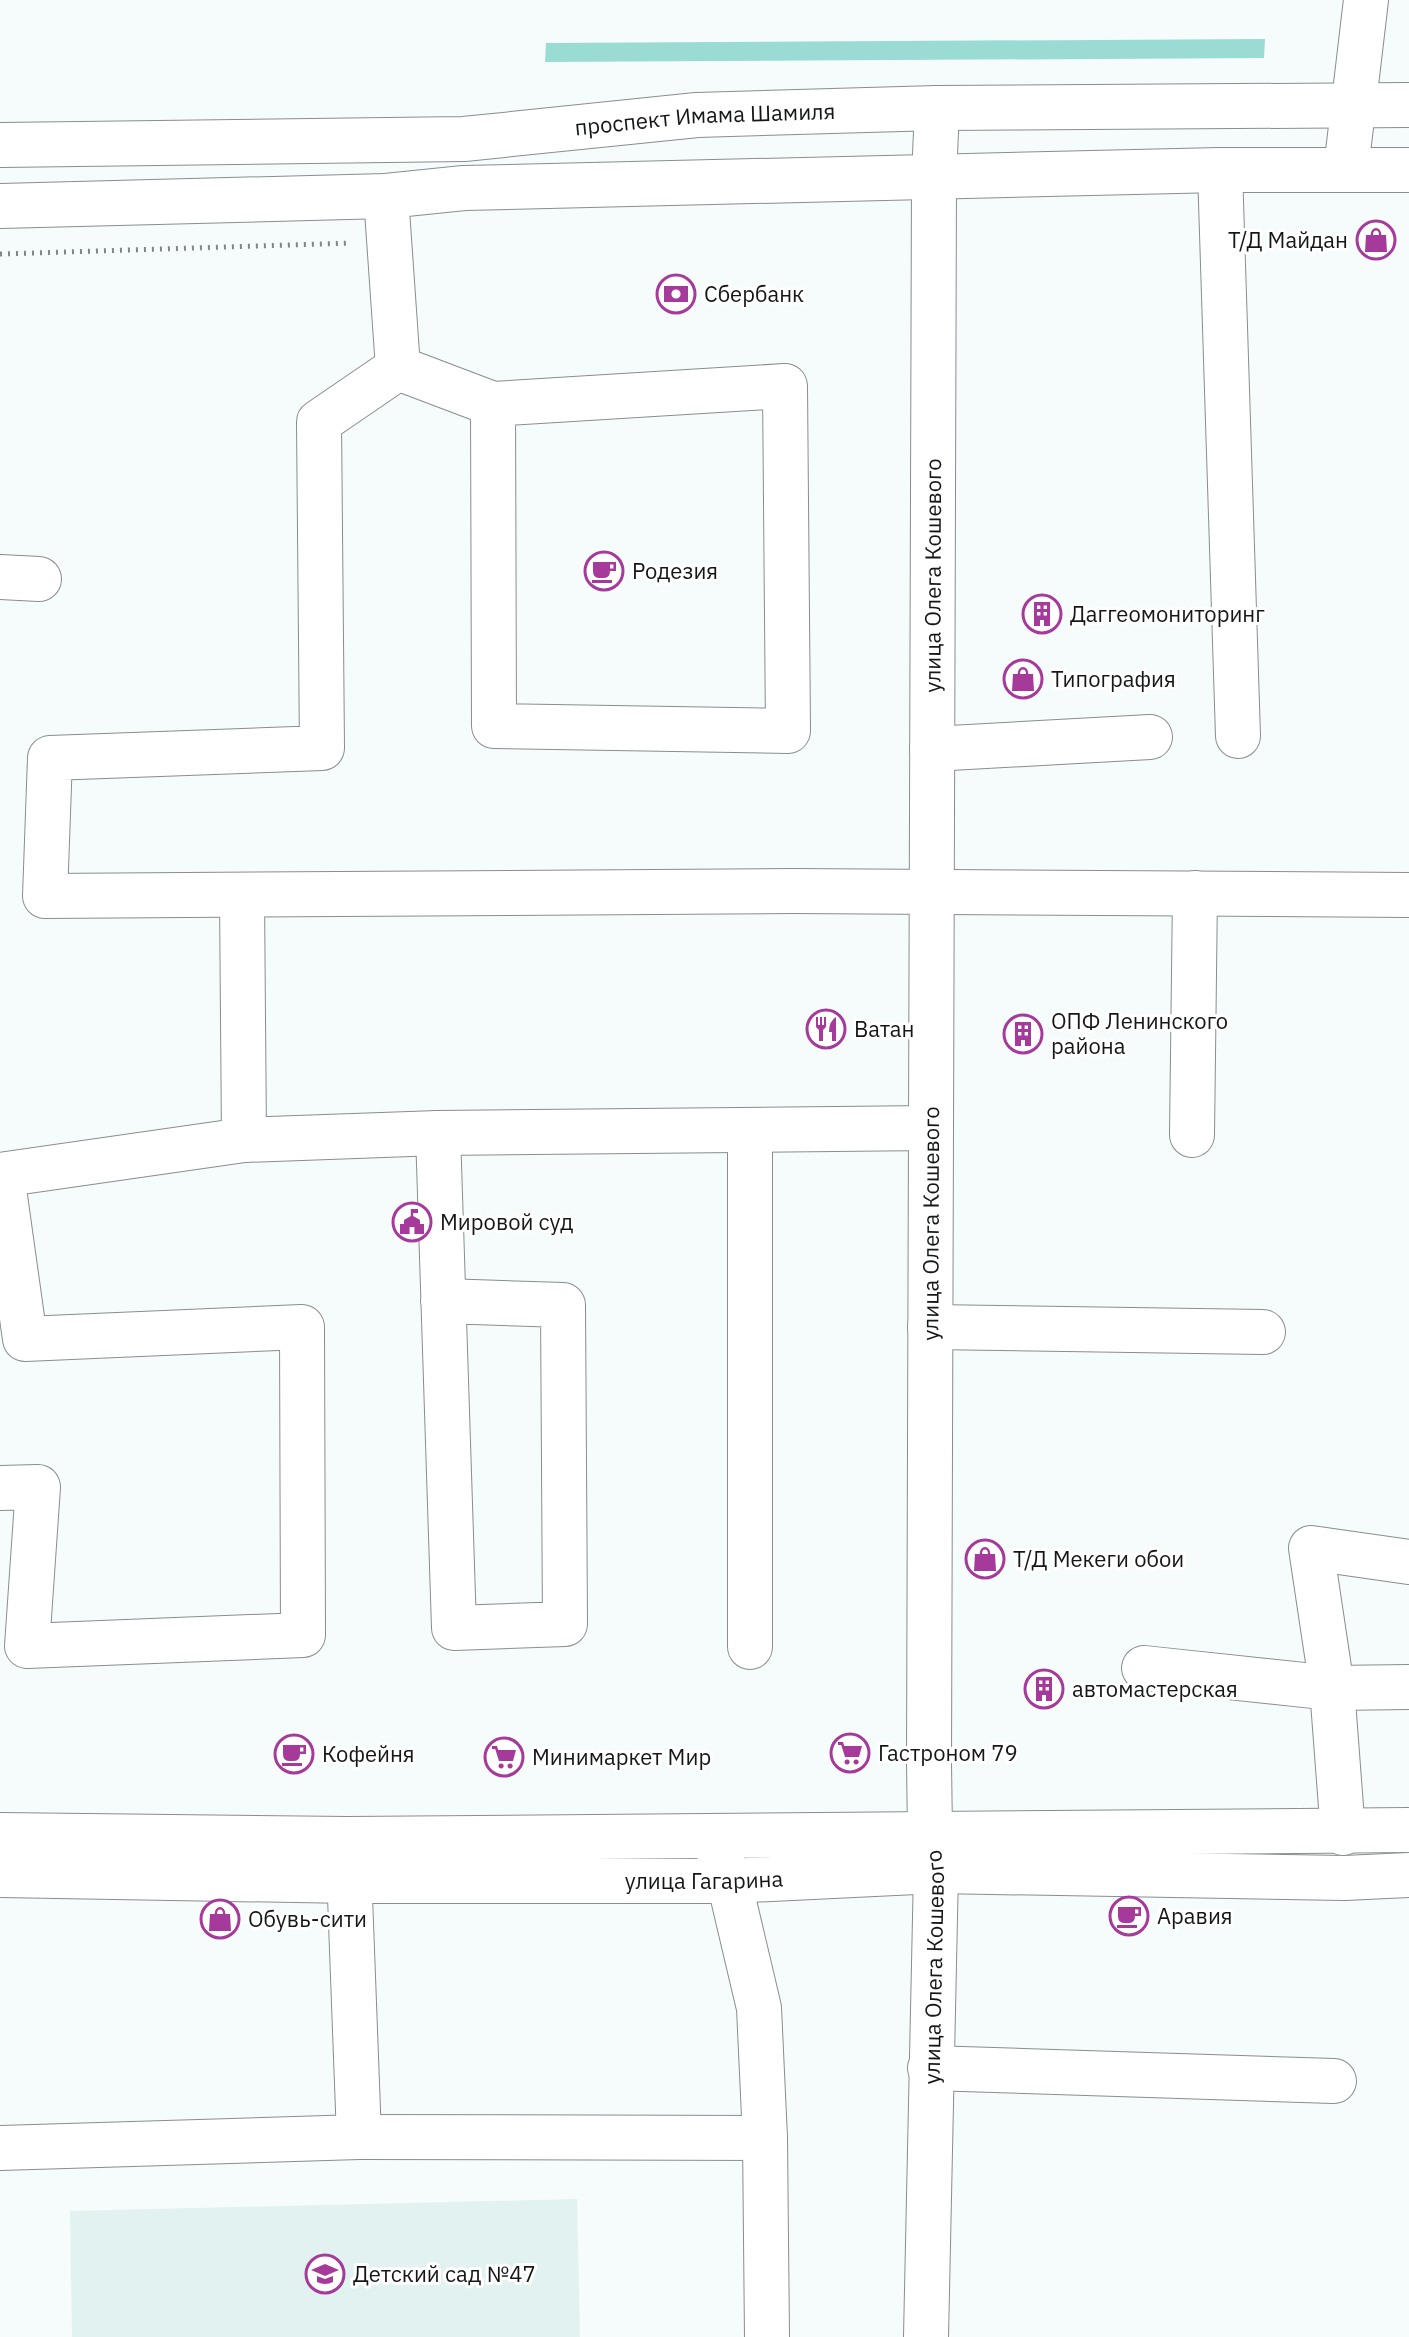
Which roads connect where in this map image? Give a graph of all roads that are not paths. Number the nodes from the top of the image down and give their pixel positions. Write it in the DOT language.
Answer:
graph roads {
  1 [pos="1366,0"];
  2 [pos="1351,105"];
  3 [pos="1409,105"];
  4 [pos="937,108"];
  5 [pos="464,139"];
  6 [pos="0,145"];
  7 [pos="1346,169"];
  8 [pos="1220,170"];
  9 [pos="1409,170"];
  10 [pos="934,178"];
  11 [pos="464,188"];
  12 [pos="386,196"];
  13 [pos="0,206"];
  14 [pos="398,368"];
  15 [pos="493,404"];
  16 [pos="1238,736"];
  17 [pos="1150,737"];
  18 [pos="932,749"];
  19 [pos="931,892"];
  20 [pos="1195,893"];
  21 [pos="242,895"];
  22 [pos="1409,895"];
  23 [pos="931,1128"];
  24 [pos="750,1130"];
  25 [pos="438,1133"];
  26 [pos="1192,1135"];
  27 [pos="244,1140"];
  28 [pos="1,1175"];
  29 [pos="443,1301"];
  30 [pos="930,1327"];
  31 [pos="1263,1332"];
  32 [pos="0,1488"];
  33 [pos="1409,1562"];
  34 [pos="750,1647"];
  35 [pos="1144,1668"];
  36 [pos="1409,1687"];
  37 [pos="1332,1688"];
  38 [pos="1409,1830"];
  39 [pos="1343,1833"];
  40 [pos="712,1834"];
  41 [pos="0,1835"];
  42 [pos="348,1839"];
  43 [pos="933,1851"];
  44 [pos="0,1875"];
  45 [pos="1409,1875"];
  46 [pos="351,1881"];
  47 [pos="729,1881"];
  48 [pos="930,2068"];
  49 [pos="1334,2081"];
  50 [pos="359,2137"];
  51 [pos="765,2138"];
  52 [pos="0,2148"];
  53 [pos="767,2337"];
  54 [pos="926,2337"];
  1 -- 2 [label="main road"];
  2 -- 3 [label="main road, проспект Имама Шамиля"];
  2 -- 4 [label="main road, проспект Имама Шамиля"];
  2 -- 7 [label="main road"];
  4 -- 5 [label="main road, проспект Имама Шамиля"];
  4 -- 10 [label="main road, улица Олега Кошевого"];
  5 -- 6 [label="main road, проспект Имама Шамиля"];
  5 -- 11 [label="main road"];
  7 -- 8 [label="main road"];
  7 -- 9 [label="main road"];
  8 -- 10 [label="main road"];
  8 -- 16 [label="main road"];
  10 -- 11 [label="main road"];
  10 -- 18 [label="main road, улица Олега Кошевого"];
  11 -- 12 [label="main road"];
  12 -- 13 [label="main road"];
  12 -- 14 [label="main road"];
  14 -- 15 [label="main road"];
  14 -- 21 [label="main road"];
  15 -- 15 [label="main road"];
  17 -- 18 [label="main road"];
  18 -- 19 [label="main road, улица Олега Кошевого"];
  19 -- 20 [label="main road"];
  19 -- 21 [label="main road"];
  19 -- 23 [label="main road, улица Олега Кошевого"];
  20 -- 22 [label="main road"];
  20 -- 26 [label="main road"];
  21 -- 27 [label="main road"];
  23 -- 24 [label="main road"];
  23 -- 30 [label="main road, улица Олега Кошевого"];
  24 -- 25 [label="main road"];
  24 -- 34 [label="main road"];
  25 -- 27 [label="main road"];
  25 -- 29 [label="main road"];
  27 -- 28 [label="main road"];
  28 -- 32 [label="main road"];
  29 -- 29 [label="main road"];
  30 -- 31 [label="main road"];
  30 -- 43 [label="main road, улица Олега Кошевого"];
  33 -- 37 [label="main road"];
  35 -- 37 [label="main road"];
  36 -- 37 [label="main road"];
  37 -- 39 [label="main road"];
  38 -- 39 [label="main road, улица Гагарина"];
  39 -- 43 [label="main road, улица Гагарина"];
  40 -- 42 [label="main road, улица Гагарина"];
  40 -- 43 [label="main road, улица Гагарина"];
  40 -- 47 [label="main road"];
  41 -- 42 [label="main road, улица Гагарина"];
  42 -- 46 [label="main road"];
  43 -- 45 [label="main road, улица Гагарина"];
  43 -- 47 [label="main road, улица Гагарина"];
  43 -- 48 [label="main road, улица Олега Кошевого"];
  44 -- 46 [label="main road, улица Гагарина"];
  46 -- 47 [label="main road, улица Гагарина"];
  46 -- 50 [label="main road"];
  47 -- 51 [label="main road"];
  48 -- 49 [label="main road"];
  48 -- 54 [label="main road, улица Олега Кошевого"];
  50 -- 51 [label="main road"];
  50 -- 52 [label="main road"];
  51 -- 53 [label="main road"];
}
